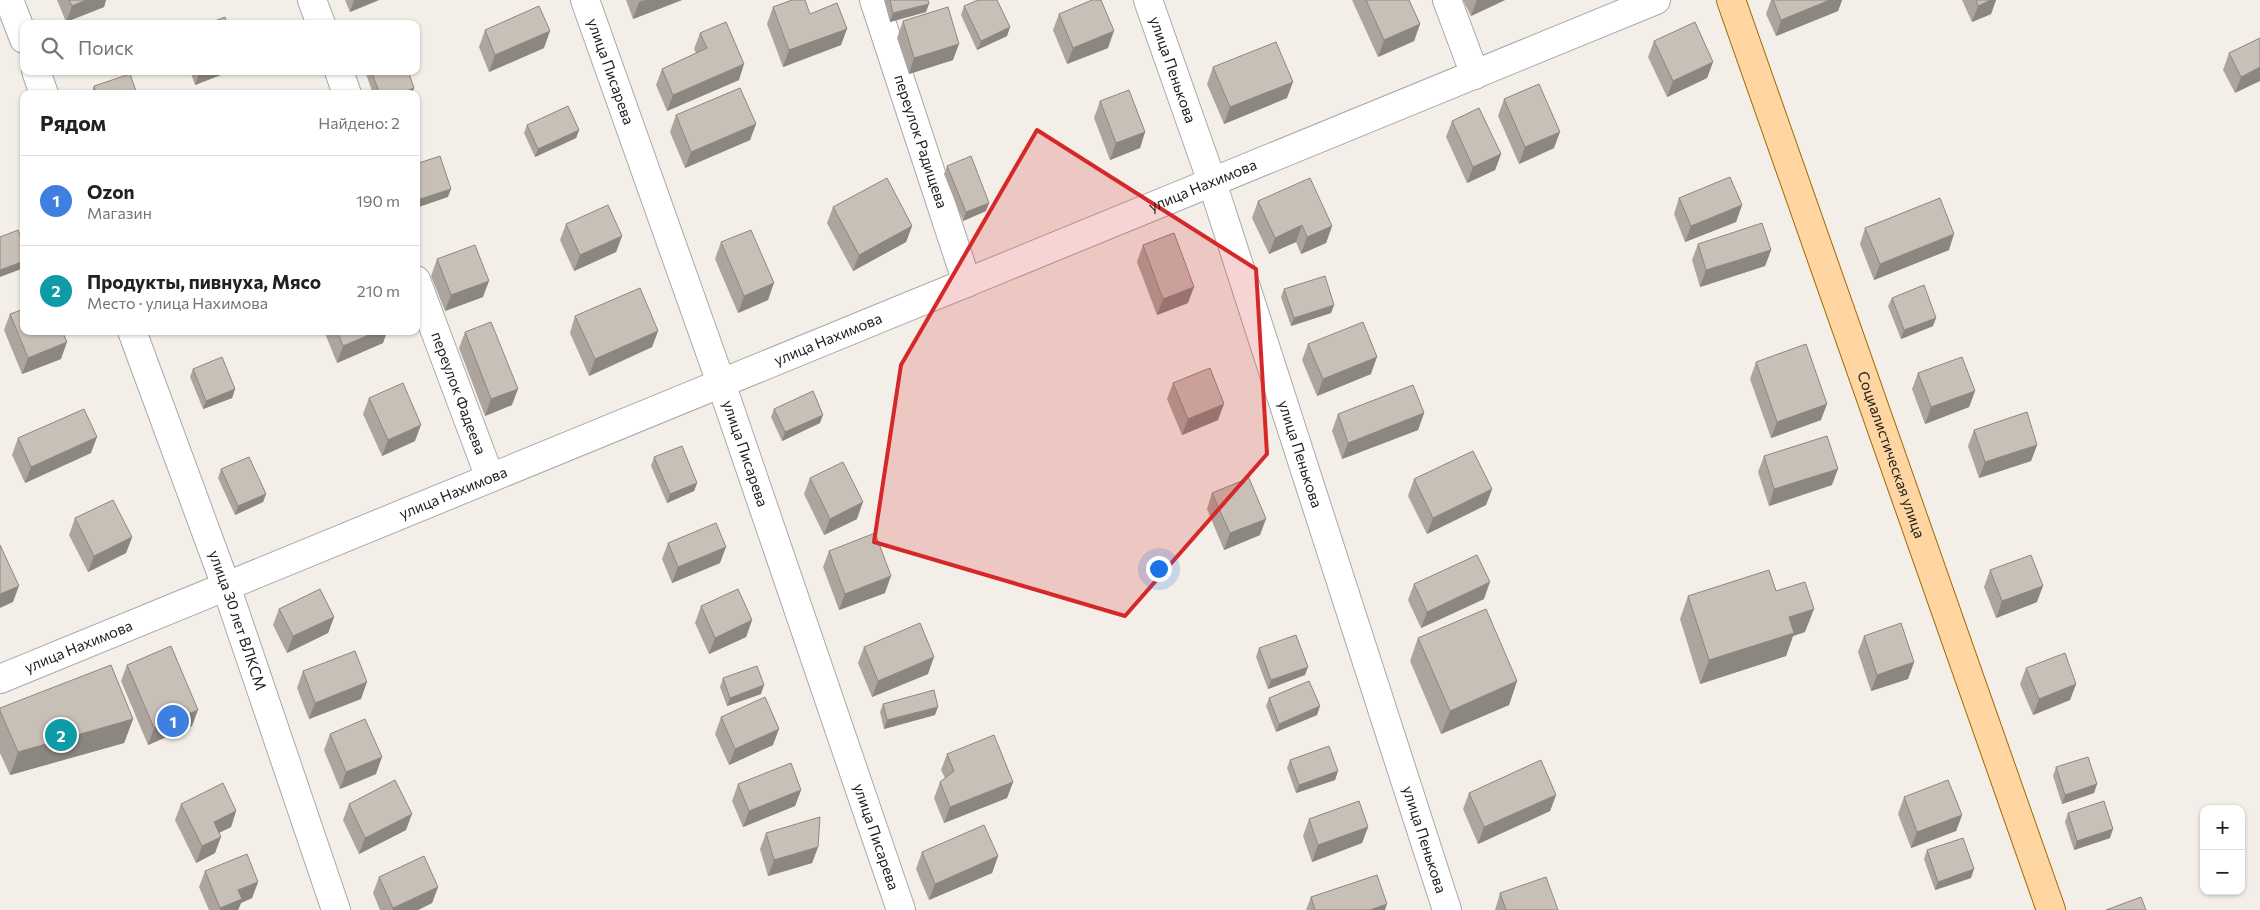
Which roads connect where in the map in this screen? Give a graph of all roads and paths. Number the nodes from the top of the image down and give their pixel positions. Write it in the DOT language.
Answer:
graph roads {
  1 [pos="9,0"];
  2 [pos="312,0"];
  3 [pos="585,0"];
  4 [pos="874,0"];
  5 [pos="1148,0"];
  6 [pos="1447,0"];
  7 [pos="1656,0"];
  8 [pos="1731,0"];
  9 [pos="320,20"];
  10 [pos="20,29"];
  11 [pos="37,75"];
  12 [pos="340,75"];
  13 [pos="1475,75"];
  14 [pos="43,90"];
  15 [pos="346,90"];
  16 [pos="1212,182"];
  17 [pos="966,283"];
  18 [pos="420,291"];
  19 [pos="133,335"];
  20 [pos="721,383"];
  21 [pos="490,478"];
  22 [pos="226,586"];
  23 [pos="0,679"];
  24 [pos="336,910"];
  25 [pos="901,910"];
  26 [pos="1447,910"];
  27 [pos="2051,910"];
  1 -- 10 [label="street"];
  2 -- 9 [label="street"];
  3 -- 20 [label="street, улица Писарева"];
  4 -- 17 [label="street, переулок Радищева"];
  5 -- 16 [label="street, улица Пенькова"];
  6 -- 13 [label="street"];
  7 -- 13 [label="street, улица Нахимова"];
  8 -- 27 [label="main road, Социалистическая улица"];
  11 -- 14 [label="street"];
  12 -- 15 [label="street"];
  13 -- 16 [label="street, улица Нахимова"];
  16 -- 17 [label="street, улица Нахимова"];
  16 -- 26 [label="street, улица Пенькова"];
  17 -- 20 [label="street, улица Нахимова"];
  18 -- 21 [label="street, переулок Фадеева"];
  19 -- 22 [label="street, улица 30 лет ВЛКСМ"];
  20 -- 21 [label="street, улица Нахимова"];
  20 -- 25 [label="street, улица Писарева"];
  21 -- 22 [label="street, улица Нахимова"];
  22 -- 23 [label="street, улица Нахимова"];
  22 -- 24 [label="street, улица 30 лет ВЛКСМ"];
}
